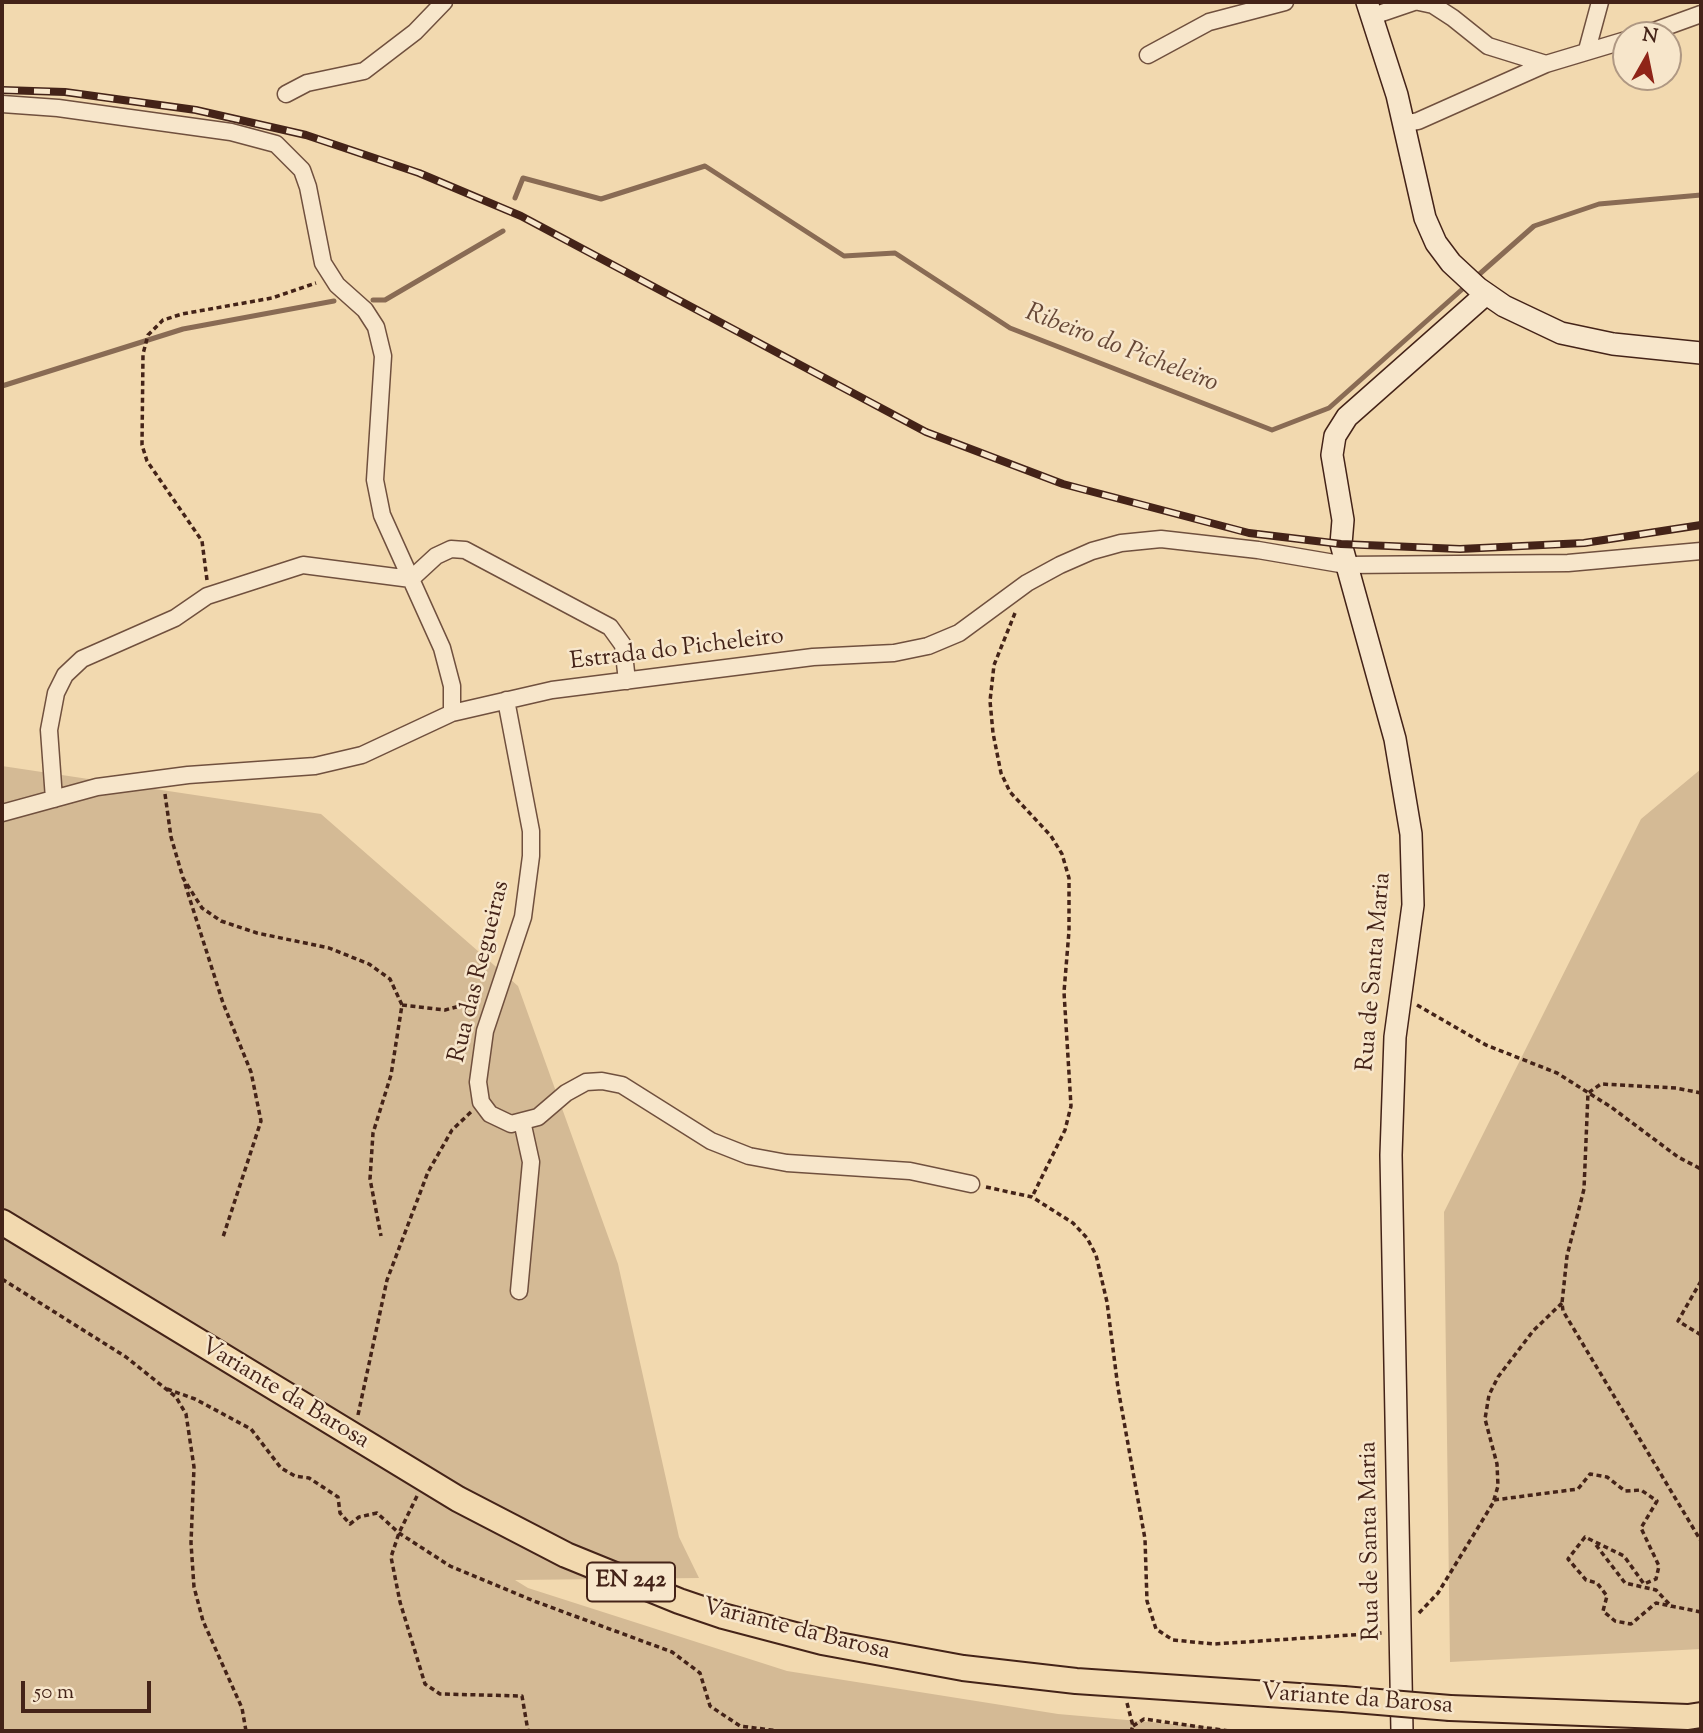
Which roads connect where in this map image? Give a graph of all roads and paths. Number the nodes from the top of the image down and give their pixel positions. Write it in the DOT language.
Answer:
graph roads {
  1 [pos="444,2"];
  2 [pos="1286,2"];
  3 [pos="1417,2"];
  4 [pos="1600,2"];
  5 [pos="1370,9"];
  6 [pos="1701,14"];
  7 [pos="1682,21"];
  8 [pos="1612,44"];
  9 [pos="1587,50"];
  10 [pos="1148,55"];
  11 [pos="1546,64"];
  12 [pos="286,94"];
  13 [pos="2,104"];
  14 [pos="1403,124"];
  15 [pos="332,277"];
  16 [pos="1482,291"];
  17 [pos="1701,353"];
  18 [pos="1701,551"];
  19 [pos="1346,565"];
  20 [pos="411,579"];
  21 [pos="1027,583"];
  22 [pos="207,596"];
  23 [pos="627,681"];
  24 [pos="506,700"];
  25 [pos="452,713"];
  26 [pos="162,778"];
  27 [pos="54,799"];
  28 [pos="2,813"];
  29 [pos="183,878"];
  30 [pos="498,992"];
  31 [pos="1400,995"];
  32 [pos="402,1005"];
  33 [pos="1588,1093"];
  34 [pos="1701,1093"];
  35 [pos="481,1102"];
  36 [pos="522,1121"];
  37 [pos="1701,1169"];
  38 [pos="971,1184"];
  39 [pos="1032,1197"];
  40 [pos="2,1222"];
  41 [pos="381,1236"];
  42 [pos="223,1237"];
  43 [pos="2,1279"];
  44 [pos="1701,1280"];
  45 [pos="519,1291"];
  46 [pos="1562,1303"];
  47 [pos="1701,1335"];
  48 [pos="167,1389"];
  49 [pos="353,1438"];
  50 [pos="419,1491"];
  51 [pos="1494,1500"];
  52 [pos="399,1533"];
  53 [pos="1701,1541"];
  54 [pos="1595,1543"];
  55 [pos="1674,1608"];
  56 [pos="1701,1612"];
  57 [pos="1400,1633"];
  58 [pos="1124,1692"];
  59 [pos="1697,1718"];
  60 [pos="1132,1729"];
  61 [pos="1211,1730"];
  62 [pos="246,1731"];
  63 [pos="528,1731"];
  64 [pos="779,1731"];
  65 [pos="1229,1731"];
  66 [pos="1402,1731"];
  1 -- 12 [label="street"];
  2 -- 10 [label="street"];
  3 -- 5 [label="street"];
  3 -- 11 [label="street"];
  4 -- 9 [label="street"];
  5 -- 14 [label="street"];
  6 -- 7 [label="street"];
  8 -- 9 [label="street"];
  9 -- 11 [label="street"];
  11 -- 14 [label="street"];
  13 -- 15 [label="street"];
  14 -- 16 [label="street"];
  15 -- 20 [label="street"];
  15 -- 22 [label="path"];
  16 -- 17 [label="street"];
  16 -- 19 [label="street, Rua de Santa Maria"];
  18 -- 19 [label="street, Estrada do Picheleiro"];
  19 -- 21 [label="street, Estrada do Picheleiro"];
  19 -- 31 [label="street, Rua de Santa Maria"];
  20 -- 22 [label="street"];
  20 -- 23 [label="street"];
  20 -- 25 [label="street"];
  21 -- 23 [label="street, Estrada do Picheleiro"];
  21 -- 39 [label="path"];
  22 -- 27 [label="street"];
  23 -- 24 [label="street, Estrada do Picheleiro"];
  24 -- 25 [label="street, Estrada do Picheleiro"];
  24 -- 30 [label="street, Rua das Regueiras"];
  25 -- 26 [label="street, Estrada do Picheleiro"];
  26 -- 27 [label="street, Estrada do Picheleiro"];
  26 -- 29 [label="path"];
  27 -- 28 [label="street, Estrada do Picheleiro"];
  29 -- 32 [label="path"];
  29 -- 42 [label="path"];
  30 -- 32 [label="path"];
  30 -- 35 [label="street, Rua das Regueiras"];
  31 -- 33 [label="path"];
  31 -- 57 [label="street, Rua de Santa Maria"];
  32 -- 41 [label="path"];
  33 -- 34 [label="path"];
  33 -- 37 [label="path"];
  33 -- 46 [label="path"];
  35 -- 36 [label="street"];
  35 -- 49 [label="path"];
  36 -- 38 [label="street"];
  36 -- 45 [label="street"];
  38 -- 39 [label="path"];
  39 -- 57 [label="path"];
  40 -- 49 [label="main road, Variante da Barosa / EN 242"];
  43 -- 48 [label="path"];
  44 -- 47 [label="path"];
  46 -- 51 [label="path"];
  46 -- 53 [label="path"];
  48 -- 52 [label="path"];
  48 -- 62 [label="path"];
  49 -- 59 [label="main road, Variante da Barosa / EN 242, bridge"];
  50 -- 52 [label="path"];
  51 -- 54 [label="path"];
  51 -- 57 [label="path"];
  52 -- 63 [label="path"];
  52 -- 64 [label="path"];
  54 -- 55 [label="path"];
  54 -- 55 [label="path"];
  55 -- 56 [label="path"];
  57 -- 66 [label="street, Rua de Santa Maria"];
  58 -- 60 [label="path"];
  60 -- 61 [label="path"];
  61 -- 65 [label="path"];
}
